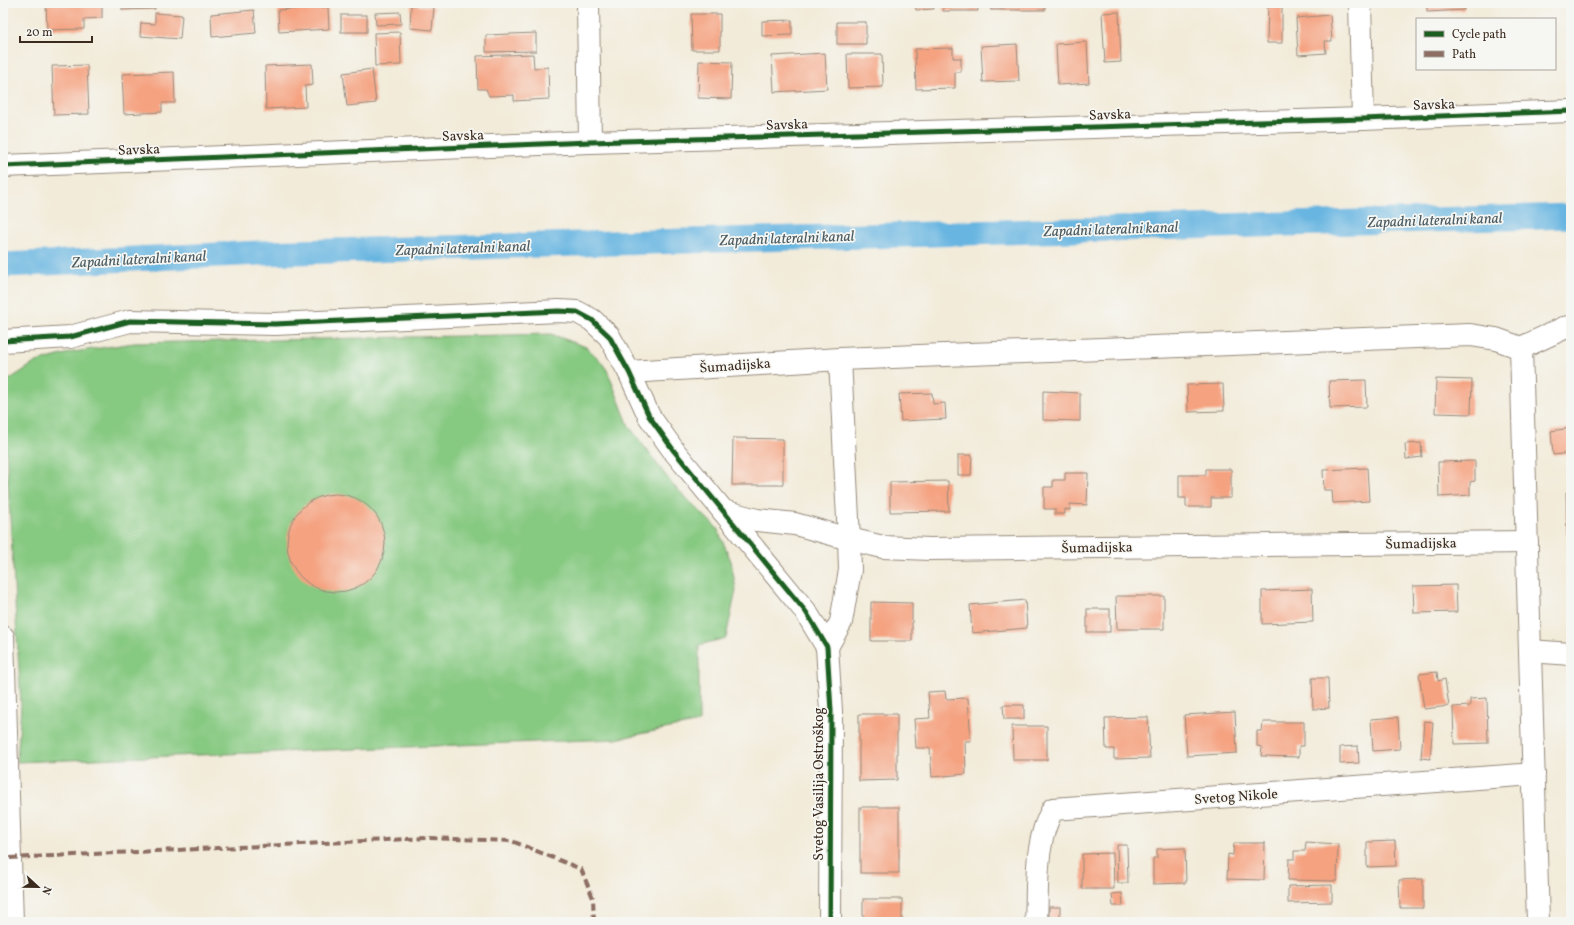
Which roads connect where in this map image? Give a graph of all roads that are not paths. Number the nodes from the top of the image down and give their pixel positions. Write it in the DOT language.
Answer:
graph roads {
  1 [pos="588,3"];
  2 [pos="1360,3"];
  3 [pos="1571,111"];
  4 [pos="1363,119"];
  5 [pos="590,142"];
  6 [pos="3,166"];
  7 [pos="1571,327"];
  8 [pos="3,341"];
  9 [pos="1521,348"];
  10 [pos="840,359"];
  11 [pos="629,372"];
  12 [pos="723,511"];
  13 [pos="849,539"];
  14 [pos="1527,542"];
  15 [pos="3,638"];
  16 [pos="827,647"];
  17 [pos="1530,651"];
  18 [pos="1571,654"];
  19 [pos="1534,774"];
  20 [pos="12,922"];
  21 [pos="830,922"];
  22 [pos="1036,922"];
  23 [pos="1538,922"];
  1 -- 5 [label="street"];
  2 -- 4 [label="street"];
  3 -- 4 [label="street, Savska"];
  4 -- 5 [label="street, Savska"];
  5 -- 6 [label="street, Savska"];
  7 -- 9 [label="street"];
  8 -- 11 [label="street"];
  9 -- 10 [label="street, Šumadijska"];
  9 -- 14 [label="street"];
  10 -- 11 [label="street, Šumadijska"];
  10 -- 13 [label="street"];
  11 -- 12 [label="street"];
  12 -- 13 [label="street, Šumadijska"];
  12 -- 16 [label="street"];
  13 -- 14 [label="street, Šumadijska"];
  13 -- 16 [label="street"];
  14 -- 17 [label="street"];
  15 -- 20 [label="street"];
  16 -- 21 [label="street, Svetog Vasilija Ostroškog"];
  17 -- 18 [label="street"];
  17 -- 19 [label="street"];
  19 -- 22 [label="street, Svetog Nikole"];
  19 -- 23 [label="street"];
}
